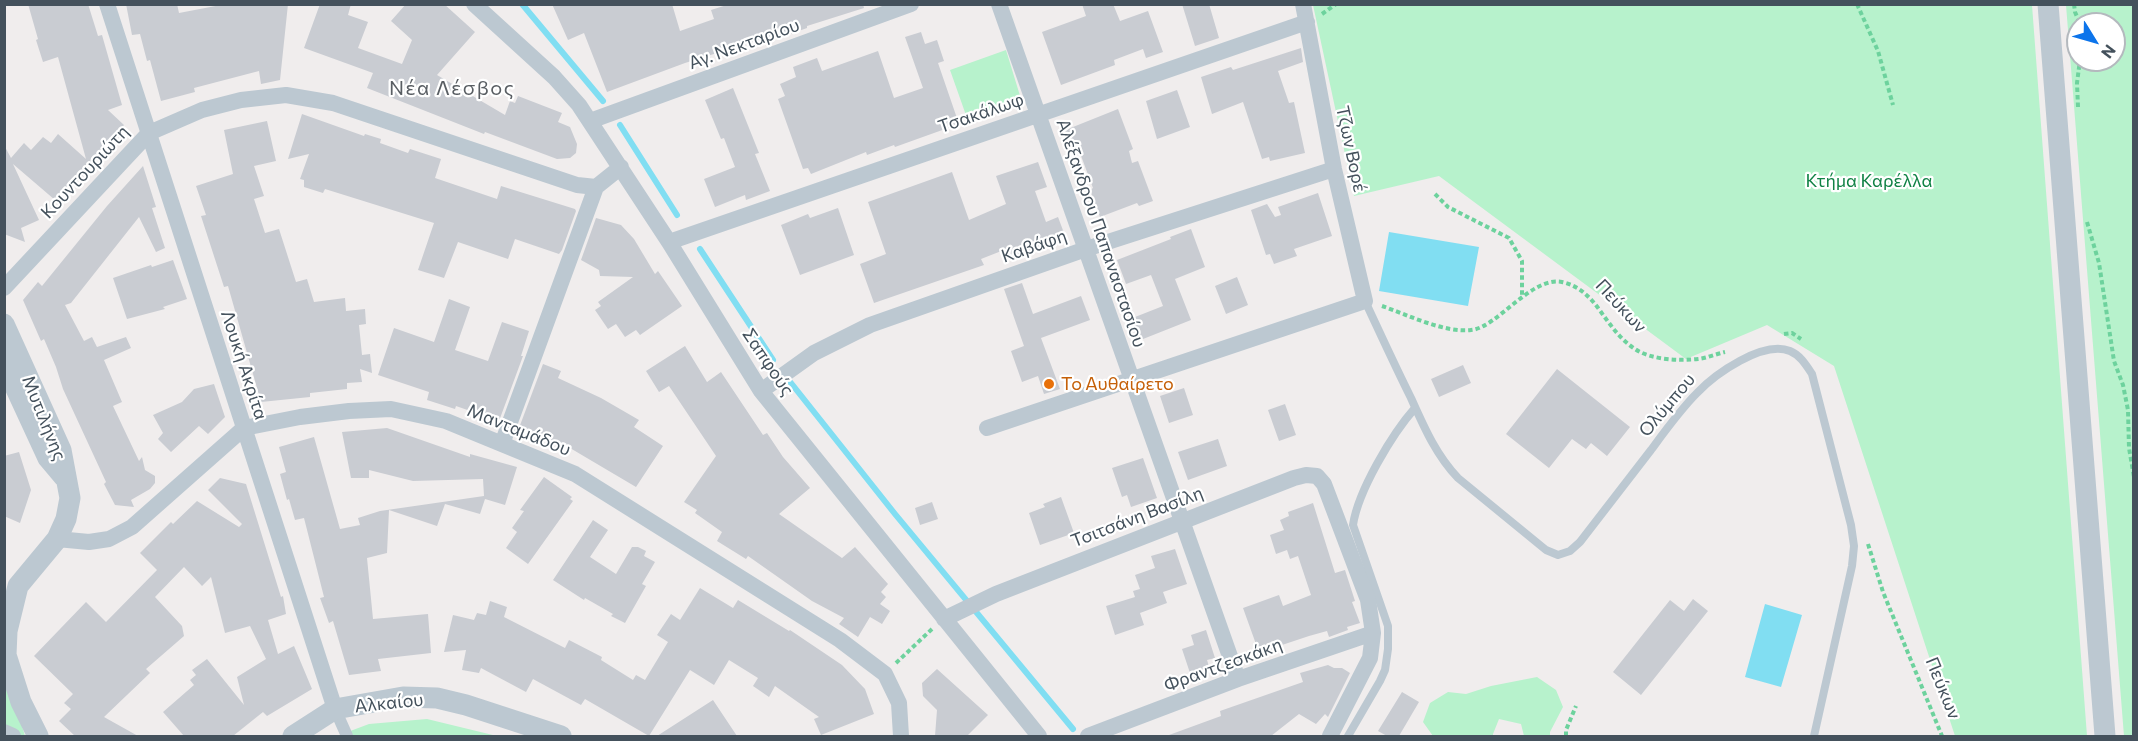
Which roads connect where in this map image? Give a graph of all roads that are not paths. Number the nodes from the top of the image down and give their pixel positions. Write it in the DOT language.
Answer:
graph roads {
  1 [pos="107,4"];
  2 [pos="911,4"];
  3 [pos="999,4"];
  4 [pos="1304,4"];
  5 [pos="2048,4"];
  6 [pos="478,5"];
  7 [pos="1307,22"];
  8 [pos="1038,113"];
  9 [pos="590,120"];
  10 [pos="149,133"];
  11 [pos="621,167"];
  12 [pos="1334,169"];
  13 [pos="596,187"];
  14 [pos="669,242"];
  15 [pos="1086,249"];
  16 [pos="4,288"];
  17 [pos="1365,301"];
  18 [pos="4,324"];
  19 [pos="4,363"];
  20 [pos="1132,380"];
  21 [pos="761,391"];
  22 [pos="1415,408"];
  23 [pos="244,428"];
  24 [pos="987,428"];
  25 [pos="502,444"];
  26 [pos="67,480"];
  27 [pos="1182,520"];
  28 [pos="57,539"];
  29 [pos="11,592"];
  30 [pos="951,615"];
  31 [pos="1373,633"];
  32 [pos="1238,679"];
  33 [pos="334,709"];
  34 [pos="4,732"];
  35 [pos="13,736"];
  36 [pos="38,736"];
  37 [pos="293,736"];
  38 [pos="347,736"];
  39 [pos="561,736"];
  40 [pos="901,736"];
  41 [pos="1039,736"];
  42 [pos="1088,736"];
  43 [pos="1330,736"];
  44 [pos="1348,736"];
  45 [pos="1814,736"];
  46 [pos="2105,736"];
  1 -- 10 [label="street, Λουκή Ακρίτα"];
  2 -- 9 [label="street, Αγ. Νεκταρίου"];
  3 -- 8 [label="street, Αλέξανδρου Παπαναστασίου"];
  4 -- 7 [label="street, Τζων Βορέ"];
  5 -- 46 [label="street"];
  6 -- 9 [label="street, Σαπφούς"];
  7 -- 8 [label="street, Τσακάλωφ"];
  7 -- 12 [label="street, Τζων Βορέ"];
  8 -- 14 [label="street, Τσακάλωφ"];
  8 -- 15 [label="street, Αλέξανδρου Παπαναστασίου"];
  9 -- 11 [label="street, Σαπφούς"];
  10 -- 13 [label="street, Κουντουριώτη"];
  10 -- 16 [label="street, Κουντουριώτη"];
  10 -- 23 [label="street, Λουκή Ακρίτα"];
  11 -- 13 [label="street"];
  11 -- 14 [label="street, Σαπφούς"];
  12 -- 15 [label="street, Καβάφη"];
  12 -- 17 [label="street, Τζων Βορέ"];
  13 -- 25 [label="street"];
  14 -- 21 [label="street, Σαπφούς"];
  15 -- 20 [label="street, Αλέξανδρου Παπαναστασίου"];
  15 -- 21 [label="street, Καβάφη"];
  17 -- 20 [label="street"];
  17 -- 22 [label="lane, Ολύμπου"];
  18 -- 26 [label="street, Μυτιλήνης"];
  19 -- 26 [label="street, Μυτιλήνης"];
  20 -- 24 [label="street"];
  20 -- 27 [label="street, Αλέξανδρου Παπαναστασίου"];
  21 -- 30 [label="street, Σαπφούς"];
  22 -- 44 [label="lane"];
  22 -- 45 [label="lane, Ολύμπου"];
  23 -- 25 [label="street, Μανταμάδου"];
  23 -- 28 [label="street"];
  23 -- 33 [label="street, Λουκή Ακρίτα"];
  25 -- 40 [label="street, Μανταμάδου"];
  26 -- 28 [label="street, Μυτιλήνης"];
  27 -- 30 [label="street, Τσιτσάνη Βασίλη"];
  27 -- 31 [label="street, Τσιτσάνη Βασίλη"];
  27 -- 32 [label="street, Αλέξανδρου Παπαναστασίου"];
  28 -- 29 [label="street, Μυτιλήνης"];
  29 -- 36 [label="street"];
  30 -- 41 [label="street, Σαπφούς"];
  31 -- 32 [label="street, Φραντζεσκάκη"];
  31 -- 43 [label="street"];
  32 -- 42 [label="street, Φραντζεσκάκη"];
  33 -- 37 [label="street, Αλκαίου"];
  33 -- 38 [label="street, Λουκή Ακρίτα"];
  33 -- 39 [label="street, Αλκαίου"];
  34 -- 35 [label="street"];
}
